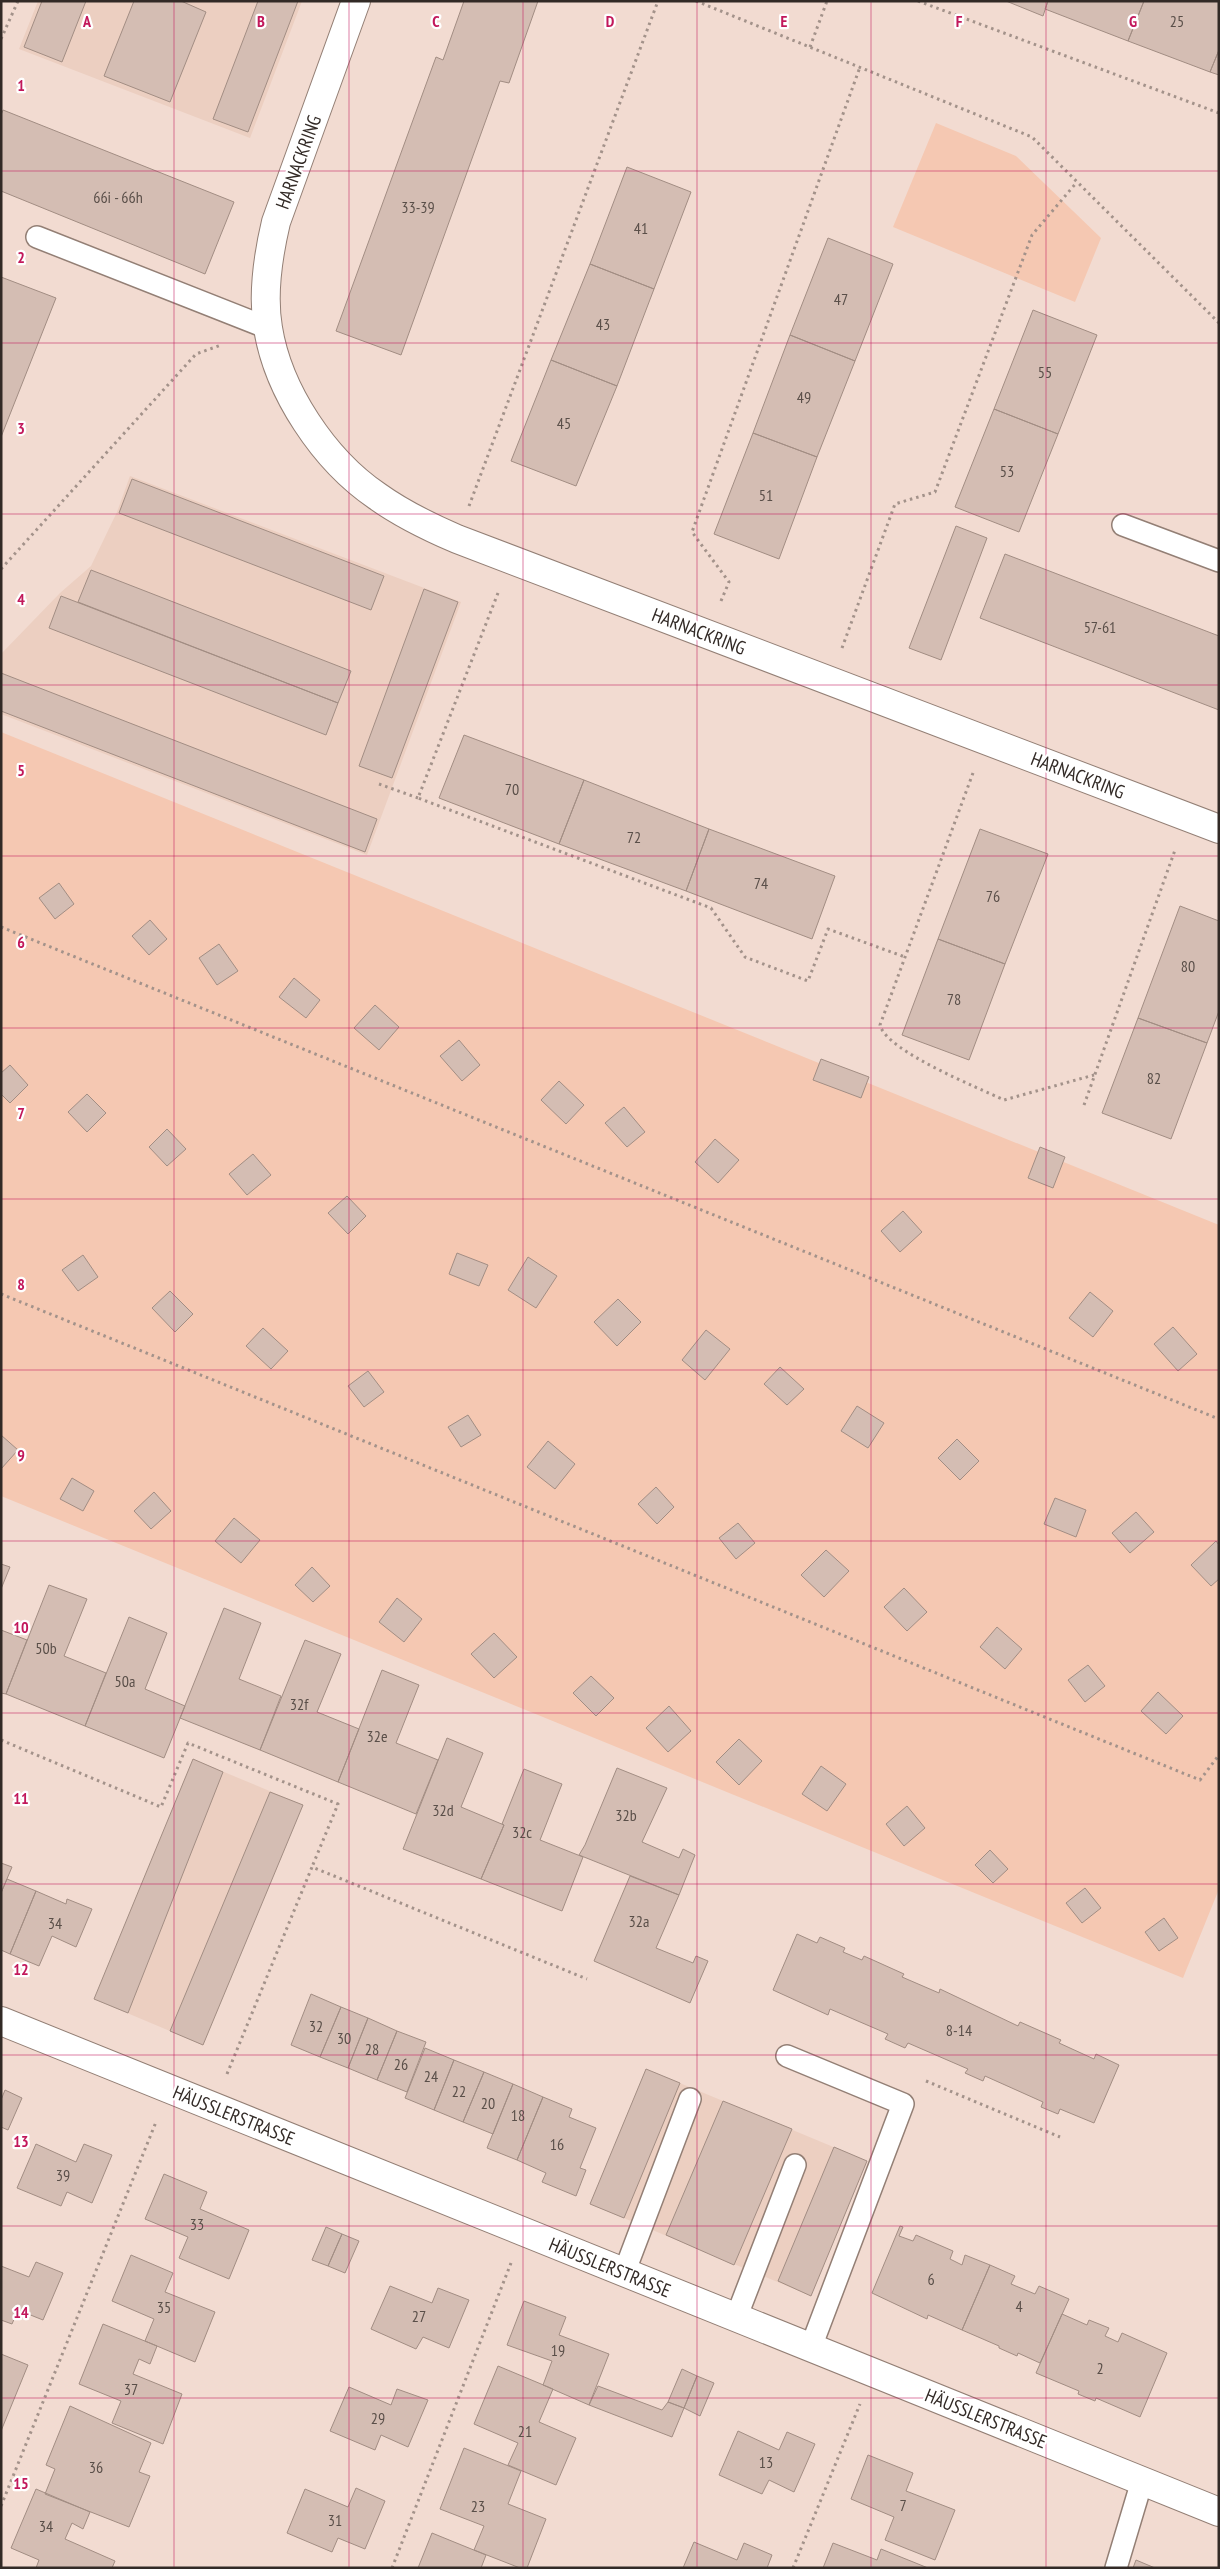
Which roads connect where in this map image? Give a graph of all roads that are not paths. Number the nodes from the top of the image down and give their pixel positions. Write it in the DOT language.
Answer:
graph roads {
  1 [pos="356,1"];
  2 [pos="37,237"];
  3 [pos="268,328"];
  4 [pos="1123,525"];
  5 [pos="1219,561"];
  6 [pos="1219,829"];
  7 [pos="1,2021"];
  8 [pos="787,2056"];
  9 [pos="690,2099"];
  10 [pos="796,2166"];
  11 [pos="624,2272"];
  12 [pos="736,2318"];
  13 [pos="811,2347"];
  14 [pos="1142,2481"];
  15 [pos="1219,2512"];
  16 [pos="1116,2568"];
  1 -- 3 [label="street, HARNACKRING"];
  2 -- 3 [label="lane"];
  3 -- 6 [label="street, HARNACKRING"];
  4 -- 5 [label="lane"];
  7 -- 11 [label="street, HÄUSSLERSTRASSE"];
  8 -- 13 [label="lane"];
  9 -- 11 [label="lane"];
  10 -- 12 [label="lane"];
  11 -- 12 [label="street, HÄUSSLERSTRASSE"];
  12 -- 13 [label="street, HÄUSSLERSTRASSE"];
  13 -- 14 [label="street, HÄUSSLERSTRASSE"];
  14 -- 15 [label="street, HÄUSSLERSTRASSE"];
  14 -- 16 [label="lane"];
}
